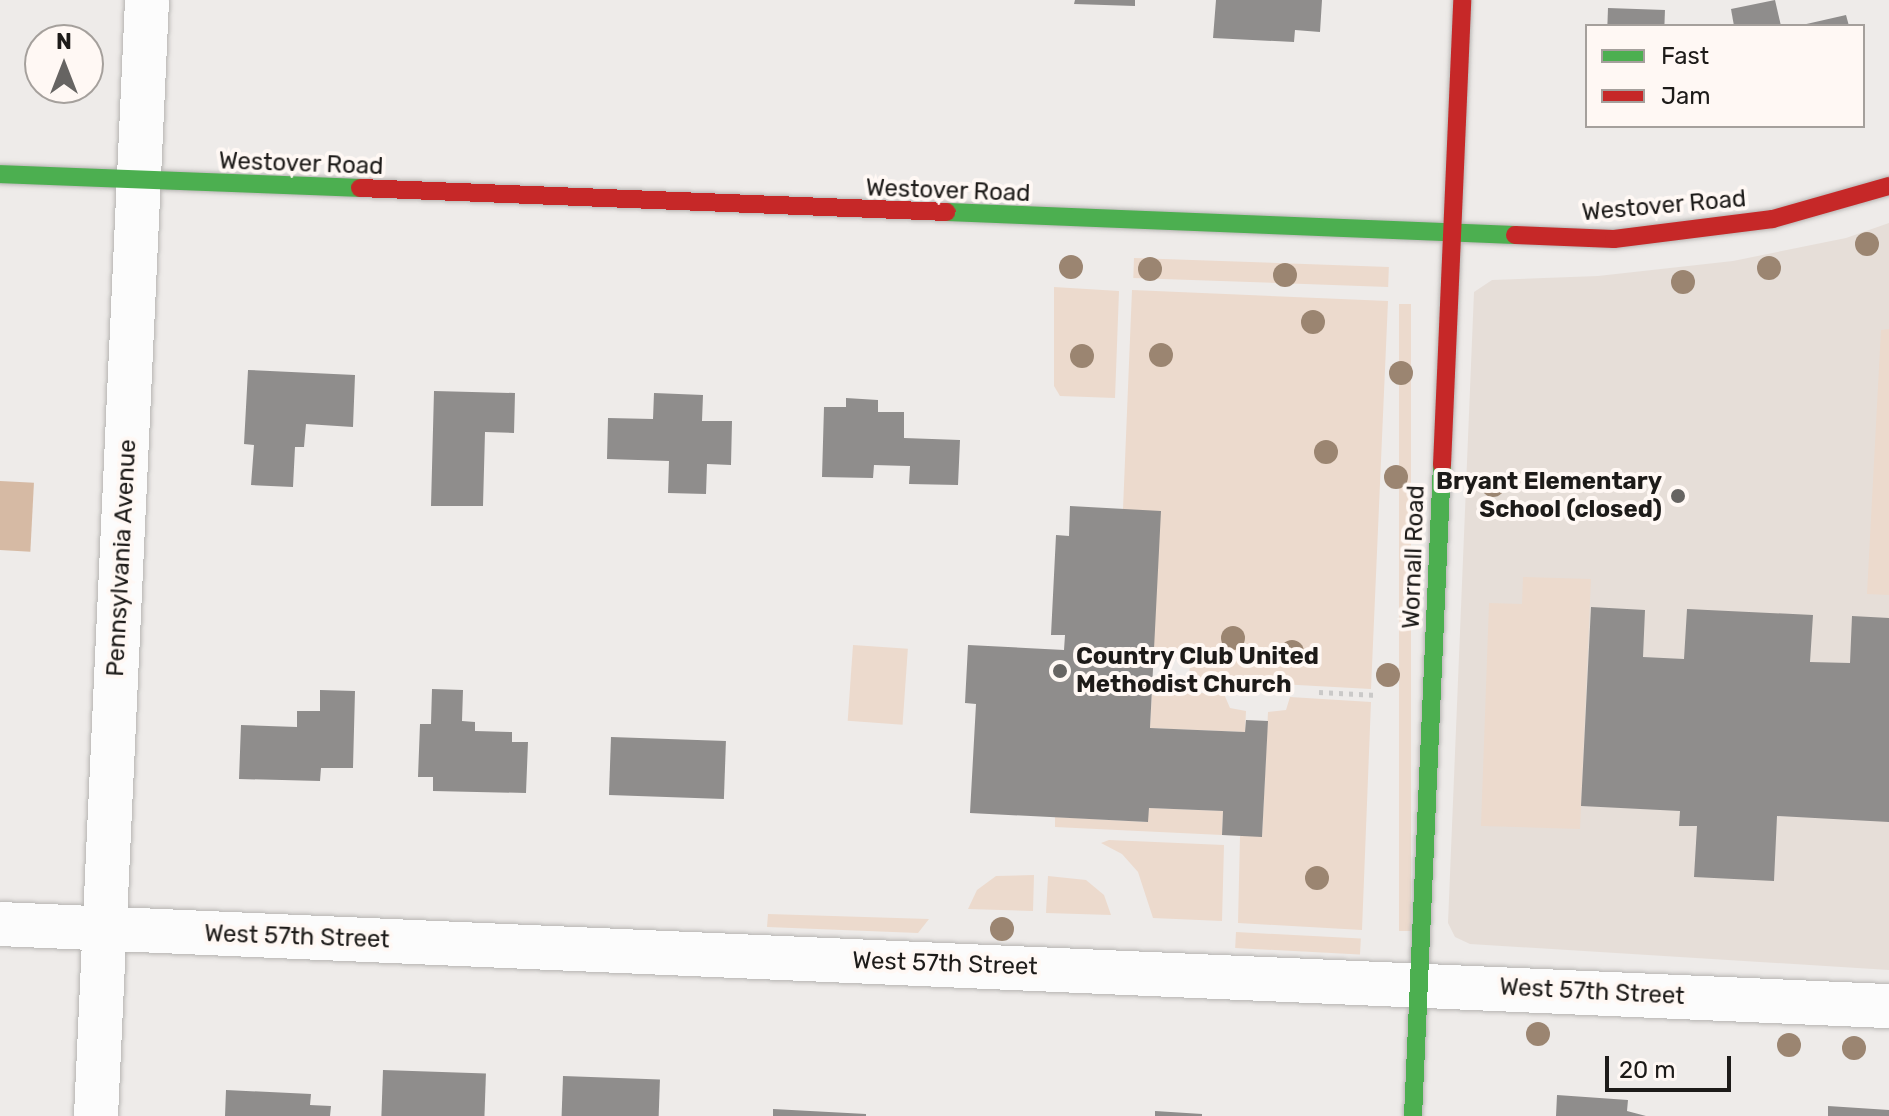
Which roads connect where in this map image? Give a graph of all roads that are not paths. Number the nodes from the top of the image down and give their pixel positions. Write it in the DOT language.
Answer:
graph roads {
  1 [pos="147,0"];
  2 [pos="1462,0"];
  3 [pos="0,174"];
  4 [pos="139,181"];
  5 [pos="1889,186"];
  6 [pos="1452,235"];
  7 [pos="0,924"];
  8 [pos="105,928"];
  9 [pos="1419,984"];
  10 [pos="1889,1006"];
  11 [pos="96,1116"];
  12 [pos="1413,1116"];
  1 -- 4 [label="street, Pennsylvania Avenue"];
  2 -- 6 [label="street, Wornall Road"];
  3 -- 4 [label="street, Westover Road"];
  4 -- 6 [label="street, Westover Road"];
  4 -- 8 [label="street, Pennsylvania Avenue"];
  5 -- 6 [label="street, Westover Road"];
  6 -- 9 [label="street, Wornall Road"];
  7 -- 8 [label="street, West 57th Street"];
  8 -- 9 [label="street, West 57th Street"];
  8 -- 11 [label="street, Pennsylvania Avenue"];
  9 -- 10 [label="street, West 57th Street"];
  9 -- 12 [label="street, Wornall Road"];
}
